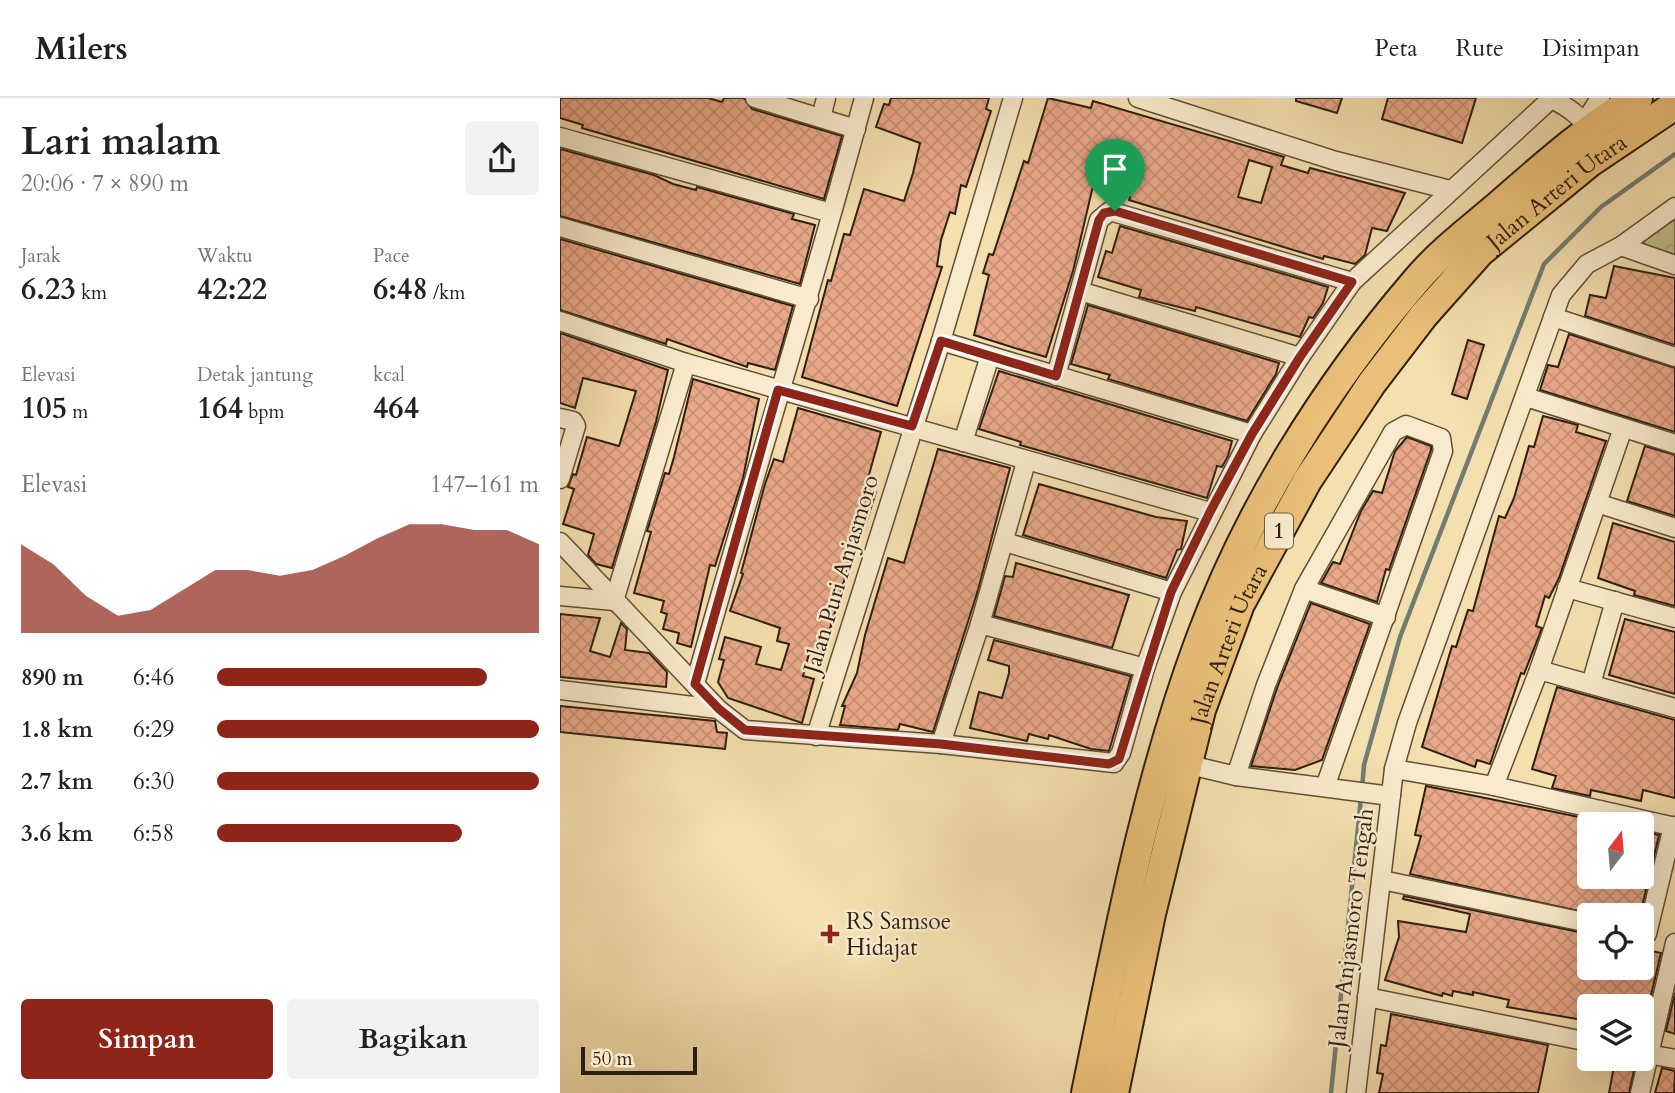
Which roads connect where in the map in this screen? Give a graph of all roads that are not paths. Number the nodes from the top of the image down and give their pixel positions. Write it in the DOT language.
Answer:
graph roads {
  1 [pos="755,98"];
  2 [pos="826,98"];
  3 [pos="864,98"];
  4 [pos="1013,98"];
  5 [pos="1138,98"];
  6 [pos="1550,98"];
  7 [pos="1600,98"];
  8 [pos="1638,98"];
  9 [pos="1675,104"];
  10 [pos="821,118"];
  11 [pos="1586,125"];
  12 [pos="856,130"];
  13 [pos="560,137"];
  14 [pos="1603,153"];
  15 [pos="1450,190"];
  16 [pos="1675,207"];
  17 [pos="831,213"];
  18 [pos="560,227"];
  19 [pos="1621,246"];
  20 [pos="1675,265"];
  21 [pos="1352,282"];
  22 [pos="1080,291"];
  23 [pos="809,299"];
  24 [pos="1553,317"];
  25 [pos="560,321"];
  26 [pos="941,341"];
  27 [pos="990,356"];
  28 [pos="1300,357"];
  29 [pos="1675,357"];
  30 [pos="686,363"];
  31 [pos="1056,376"];
  32 [pos="778,390"];
  33 [pos="1526,397"];
  34 [pos="560,418"];
  35 [pos="912,426"];
  36 [pos="1623,428"];
  37 [pos="1252,434"];
  38 [pos="963,442"];
  39 [pos="1675,444"];
  40 [pos="1026,462"];
  41 [pos="560,479"];
  42 [pos="1597,503"];
  43 [pos="1210,512"];
  44 [pos="1675,528"];
  45 [pos="560,542"];
  46 [pos="1005,542"];
  47 [pos="1567,588"];
  48 [pos="1304,589"];
  49 [pos="1171,592"];
  50 [pos="560,596"];
  51 [pos="614,601"];
  52 [pos="1615,601"];
  53 [pos="1387,617"];
  54 [pos="1675,618"];
  55 [pos="981,624"];
  56 [pos="1145,668"];
  57 [pos="1539,670"];
  58 [pos="695,684"];
  59 [pos="1591,684"];
  60 [pos="560,690"];
  61 [pos="1675,708"];
  62 [pos="719,709"];
  63 [pos="816,736"];
  64 [pos="941,744"];
  65 [pos="1186,764"];
  66 [pos="1394,769"];
  67 [pos="1236,776"];
  68 [pos="1494,786"];
  69 [pos="1331,788"];
  70 [pos="1384,795"];
  71 [pos="1674,826"];
  72 [pos="1382,880"];
  73 [pos="1653,903"];
  74 [pos="1577,921"];
  75 [pos="1654,937"];
  76 [pos="1675,942"];
  77 [pos="1367,997"];
  78 [pos="1654,1020"];
  79 [pos="1577,1040"];
  80 [pos="1654,1055"];
  81 [pos="1675,1059"];
  82 [pos="1643,1071"];
  83 [pos="1086,1093"];
  84 [pos="1114,1093"];
  85 [pos="1356,1093"];
  86 [pos="1640,1093"];
  1 -- 10 [label="street"];
  2 -- 10 [label="street"];
  3 -- 12 [label="street"];
  4 -- 26 [label="street, Jalan Puri Anjasmoro"];
  5 -- 15 [label="street"];
  6 -- 11 [label="street"];
  6 -- 15 [label="street"];
  7 -- 11 [label="street"];
  8 -- 11 [label="highway, Jalan Arteri Utara / 1"];
  9 -- 14 [label="highway, Jalan Arteri Utara / 1"];
  10 -- 12 [label="street"];
  11 -- 14 [label="street"];
  11 -- 83 [label="highway, Jalan Arteri Utara / 1"];
  12 -- 17 [label="street"];
  13 -- 17 [label="street"];
  14 -- 65 [label="highway, Jalan Arteri Utara / 1"];
  15 -- 21 [label="street"];
  16 -- 19 [label="street, Jalan Anjasmoro Tengah"];
  17 -- 23 [label="street"];
  18 -- 23 [label="street"];
  19 -- 20 [label="street"];
  19 -- 24 [label="street, Jalan Anjasmoro Tengah"];
  21 -- 22 [label="street"];
  21 -- 28 [label="street"];
  22 -- 28 [label="street"];
  22 -- 31 [label="street"];
  23 -- 32 [label="street"];
  24 -- 29 [label="street"];
  24 -- 33 [label="street, Jalan Anjasmoro Tengah"];
  25 -- 30 [label="street"];
  26 -- 27 [label="street"];
  26 -- 35 [label="street, Jalan Puri Anjasmoro"];
  27 -- 31 [label="street"];
  27 -- 38 [label="street"];
  28 -- 37 [label="street"];
  30 -- 32 [label="street"];
  30 -- 51 [label="street"];
  31 -- 37 [label="street"];
  32 -- 35 [label="street"];
  32 -- 58 [label="street"];
  33 -- 36 [label="street"];
  33 -- 66 [label="street, Jalan Anjasmoro Tengah"];
  34 -- 41 [label="street"];
  35 -- 38 [label="street"];
  35 -- 63 [label="street, Jalan Puri Anjasmoro"];
  36 -- 39 [label="street"];
  36 -- 42 [label="street"];
  37 -- 43 [label="street"];
  38 -- 40 [label="street"];
  40 -- 43 [label="street"];
  40 -- 46 [label="street"];
  42 -- 44 [label="street"];
  42 -- 47 [label="street"];
  43 -- 49 [label="street"];
  45 -- 51 [label="street"];
  46 -- 49 [label="street"];
  46 -- 55 [label="street"];
  47 -- 52 [label="street"];
  47 -- 57 [label="street"];
  48 -- 53 [label="street"];
  48 -- 53 [label="street"];
  48 -- 67 [label="street"];
  49 -- 56 [label="street"];
  50 -- 51 [label="street"];
  51 -- 58 [label="street"];
  52 -- 54 [label="street"];
  52 -- 59 [label="street"];
  53 -- 69 [label="street"];
  55 -- 56 [label="street"];
  55 -- 64 [label="street"];
  56 -- 64 [label="street"];
  57 -- 59 [label="street"];
  57 -- 68 [label="street"];
  58 -- 62 [label="street"];
  59 -- 61 [label="street"];
  60 -- 62 [label="street"];
  62 -- 63 [label="street"];
  63 -- 64 [label="street"];
  65 -- 67 [label="street"];
  65 -- 84 [label="highway, Jalan Arteri Utara / 1"];
  66 -- 68 [label="street"];
  66 -- 70 [label="street, Jalan Anjasmoro Tengah"];
  67 -- 69 [label="street"];
  68 -- 71 [label="street"];
  69 -- 70 [label="street"];
  70 -- 72 [label="street, Jalan Anjasmoro Tengah"];
  71 -- 73 [label="street"];
  72 -- 74 [label="street"];
  72 -- 77 [label="street, Jalan Anjasmoro Tengah"];
  75 -- 76 [label="street"];
  76 -- 78 [label="street"];
  77 -- 79 [label="street"];
  77 -- 85 [label="street, Jalan Anjasmoro Tengah"];
  80 -- 81 [label="street"];
  82 -- 86 [label="street"];
}
